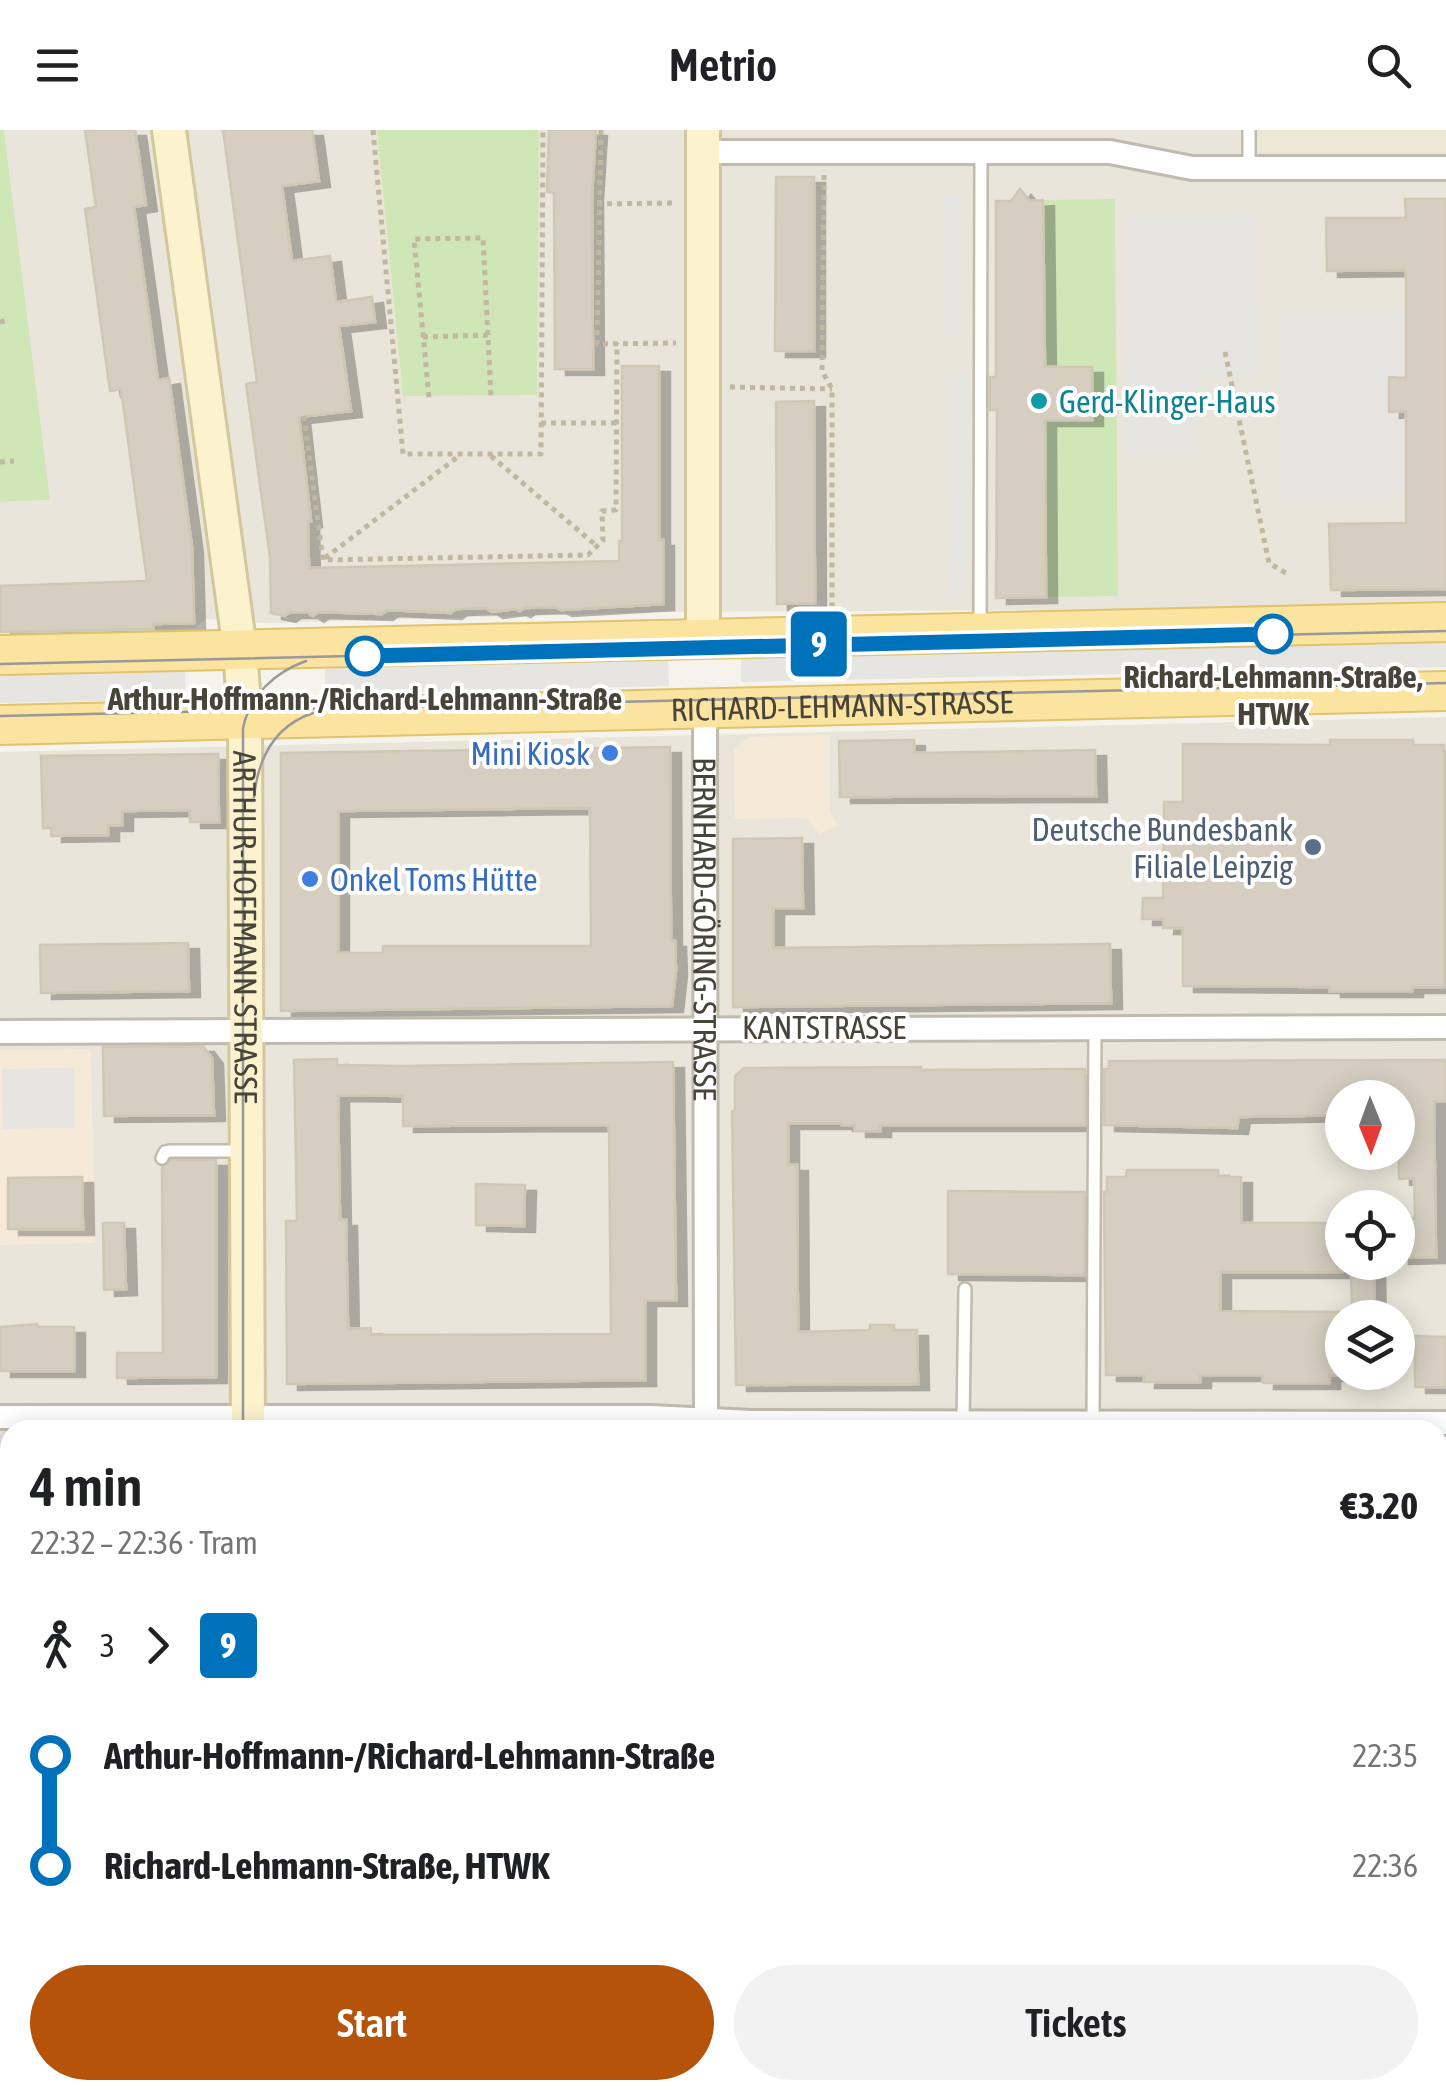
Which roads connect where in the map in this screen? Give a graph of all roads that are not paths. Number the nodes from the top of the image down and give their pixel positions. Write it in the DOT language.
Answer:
graph roads {
  1 [pos="170,130"];
  2 [pos="1249,130"];
  3 [pos="703,141"];
  4 [pos="981,152"];
  5 [pos="1249,167"];
  6 [pos="1446,168"];
  7 [pos="1446,622"];
  8 [pos="980,632"];
  9 [pos="702,640"];
  10 [pos="240,650"];
  11 [pos="0,656"];
  12 [pos="1438,690"];
  13 [pos="704,709"];
  14 [pos="245,718"];
  15 [pos="0,725"];
  16 [pos="1446,1026"];
  17 [pos="706,1027"];
  18 [pos="1096,1027"];
  19 [pos="248,1030"];
  20 [pos="0,1032"];
  21 [pos="249,1151"];
  22 [pos="162,1158"];
  23 [pos="966,1289"];
  24 [pos="0,1416"];
  25 [pos="124,1420"];
  26 [pos="248,1420"];
  27 [pos="478,1420"];
  28 [pos="672,1420"];
  29 [pos="706,1420"];
  30 [pos="963,1420"];
  31 [pos="1093,1420"];
  1 -- 10 [label="street, ARTHUR-HOFFMANN-STRASSE"];
  2 -- 5 [label="lane"];
  3 -- 4 [label="street"];
  3 -- 9 [label="street"];
  4 -- 5 [label="street"];
  4 -- 8 [label="lane"];
  5 -- 6 [label="street"];
  7 -- 8 [label="main road"];
  8 -- 9 [label="main road"];
  9 -- 10 [label="main road"];
  10 -- 11 [label="main road"];
  10 -- 14 [label="street, ARTHUR-HOFFMANN-STRASSE"];
  12 -- 13 [label="main road, RICHARD-LEHMANN-STRASSE"];
  13 -- 14 [label="main road, RICHARD-LEHMANN-STRASSE"];
  13 -- 17 [label="street, BERNHARD-GÖRING-STRASSE"];
  14 -- 15 [label="main road, RICHARD-LEHMANN-STRASSE"];
  14 -- 19 [label="street, ARTHUR-HOFFMANN-STRASSE"];
  16 -- 18 [label="street, KANTSTRASSE"];
  17 -- 18 [label="street, KANTSTRASSE"];
  17 -- 19 [label="street, KANTSTRASSE"];
  17 -- 29 [label="street, BERNHARD-GÖRING-STRASSE"];
  18 -- 31 [label="lane"];
  19 -- 20 [label="street, KANTSTRASSE"];
  19 -- 21 [label="street, ARTHUR-HOFFMANN-STRASSE"];
  21 -- 22 [label="lane"];
  21 -- 26 [label="street, ARTHUR-HOFFMANN-STRASSE"];
  23 -- 30 [label="lane"];
  24 -- 25 [label="street"];
  27 -- 28 [label="street"];
}
